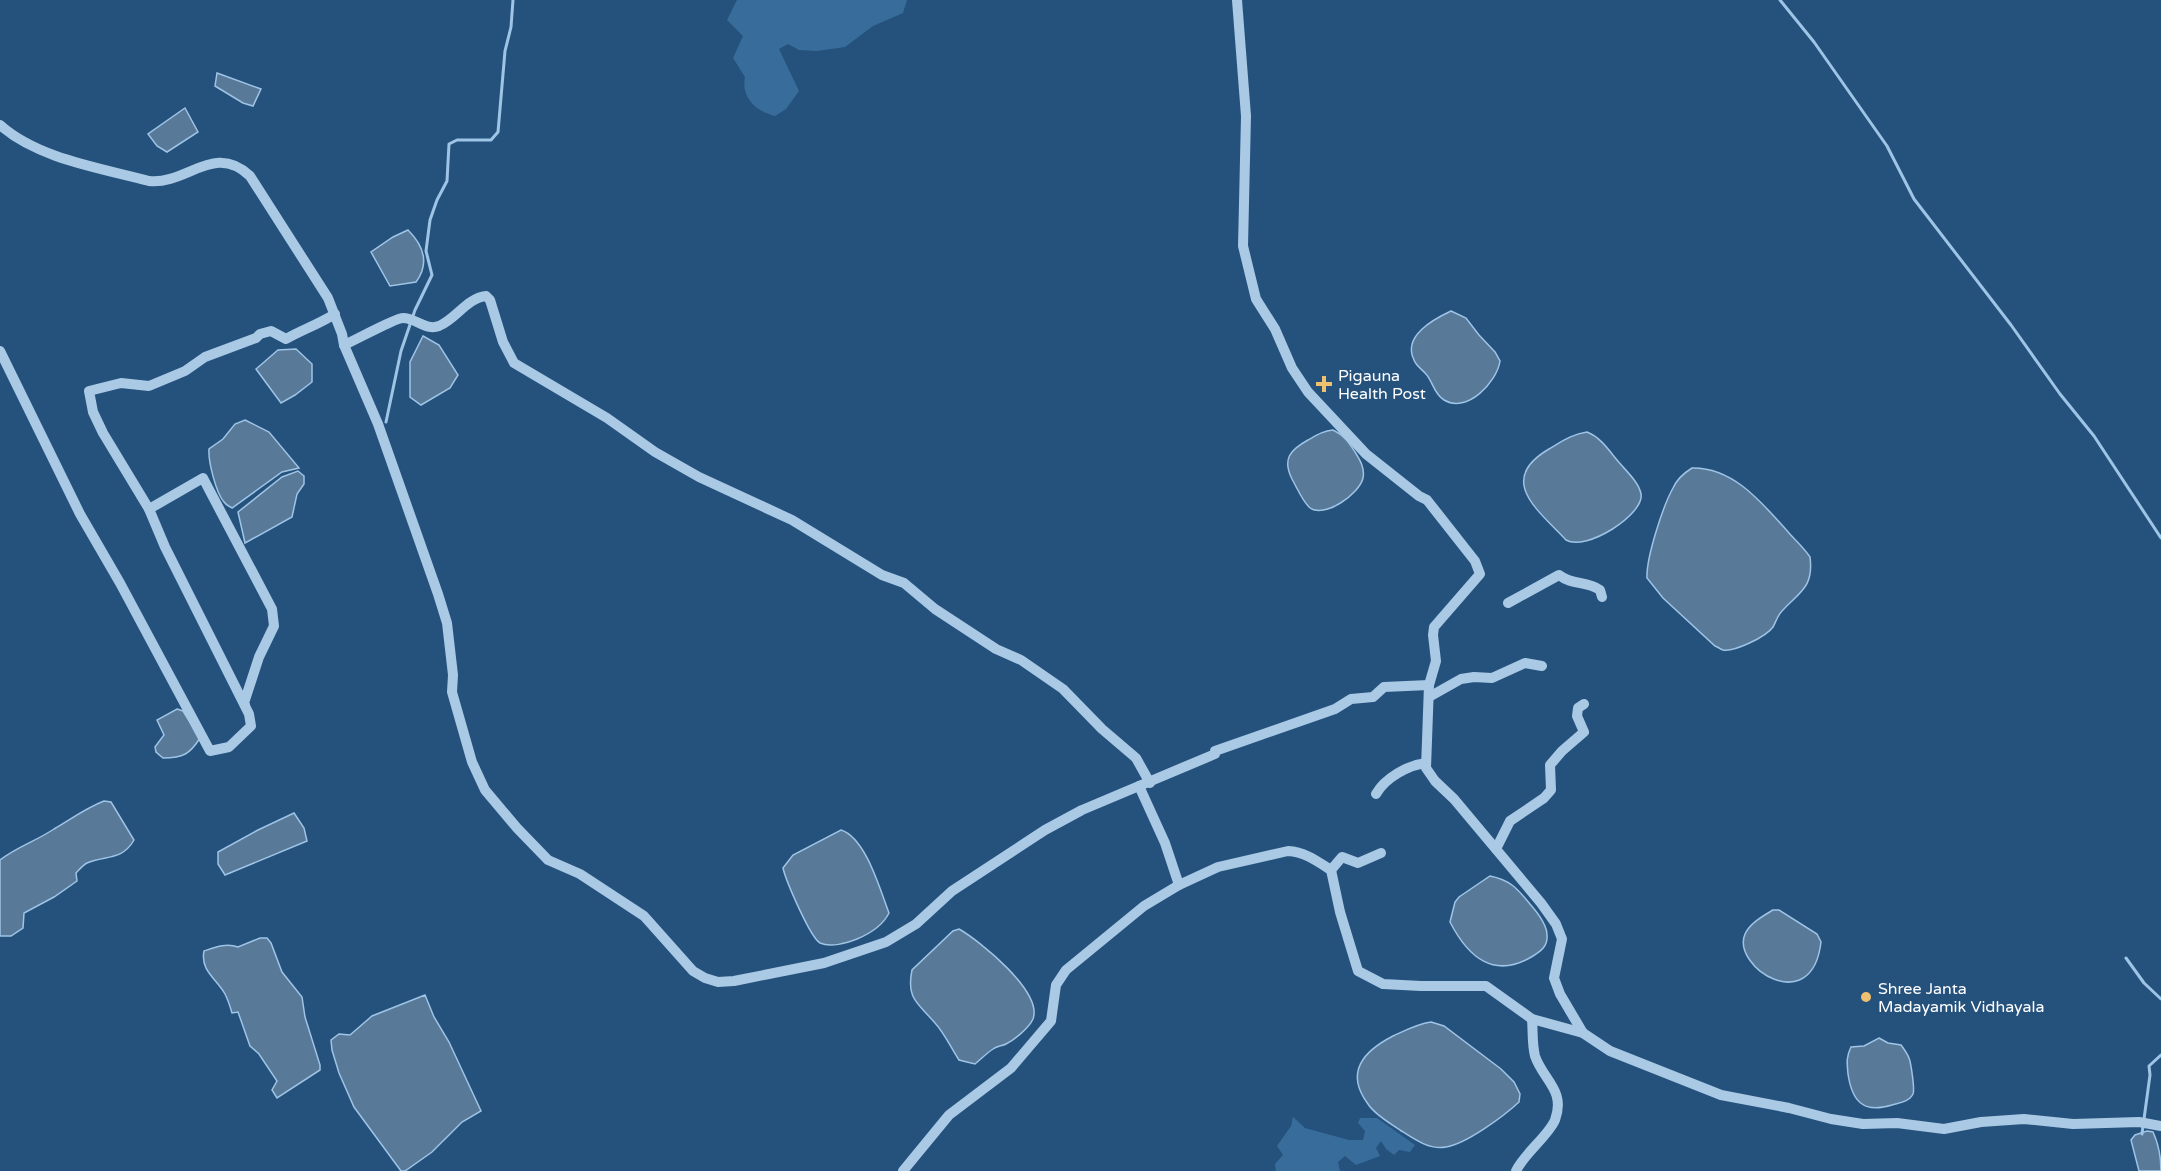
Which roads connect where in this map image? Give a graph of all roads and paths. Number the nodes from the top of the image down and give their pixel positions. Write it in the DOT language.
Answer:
graph roads {
  1 [pos="1237,0"];
  2 [pos="0,125"];
  3 [pos="335,314"];
  4 [pos="344,345"];
  5 [pos="0,351"];
  6 [pos="149,509"];
  7 [pos="1602,597"];
  8 [pos="1508,603"];
  9 [pos="1542,666"];
  10 [pos="1429,685"];
  11 [pos="1429,697"];
  12 [pos="1584,704"];
  13 [pos="249,714"];
  14 [pos="1426,763"];
  15 [pos="1145,785"];
  16 [pos="1377,794"];
  17 [pos="1496,849"];
  18 [pos="1381,853"];
  19 [pos="1331,870"];
  20 [pos="1179,885"];
  21 [pos="1532,1019"];
  22 [pos="1583,1033"];
  23 [pos="2161,1126"];
  24 [pos="903,1171"];
  25 [pos="1516,1171"];
  1 -- 10 [label="street"];
  2 -- 3 [label="street"];
  3 -- 4 [label="street"];
  3 -- 6 [label="street"];
  4 -- 15 [label="street"];
  4 -- 15 [label="street"];
  5 -- 13 [label="street"];
  6 -- 13 [label="street"];
  6 -- 13 [label="street"];
  7 -- 8 [label="street"];
  9 -- 11 [label="street"];
  10 -- 11 [label="street"];
  10 -- 15 [label="street"];
  11 -- 14 [label="street"];
  12 -- 17 [label="street"];
  14 -- 16 [label="street"];
  14 -- 17 [label="street"];
  15 -- 20 [label="street"];
  17 -- 22 [label="street"];
  18 -- 19 [label="street"];
  19 -- 20 [label="street"];
  19 -- 21 [label="street"];
  20 -- 24 [label="street"];
  21 -- 22 [label="street"];
  21 -- 25 [label="street"];
  22 -- 23 [label="street"];
}
